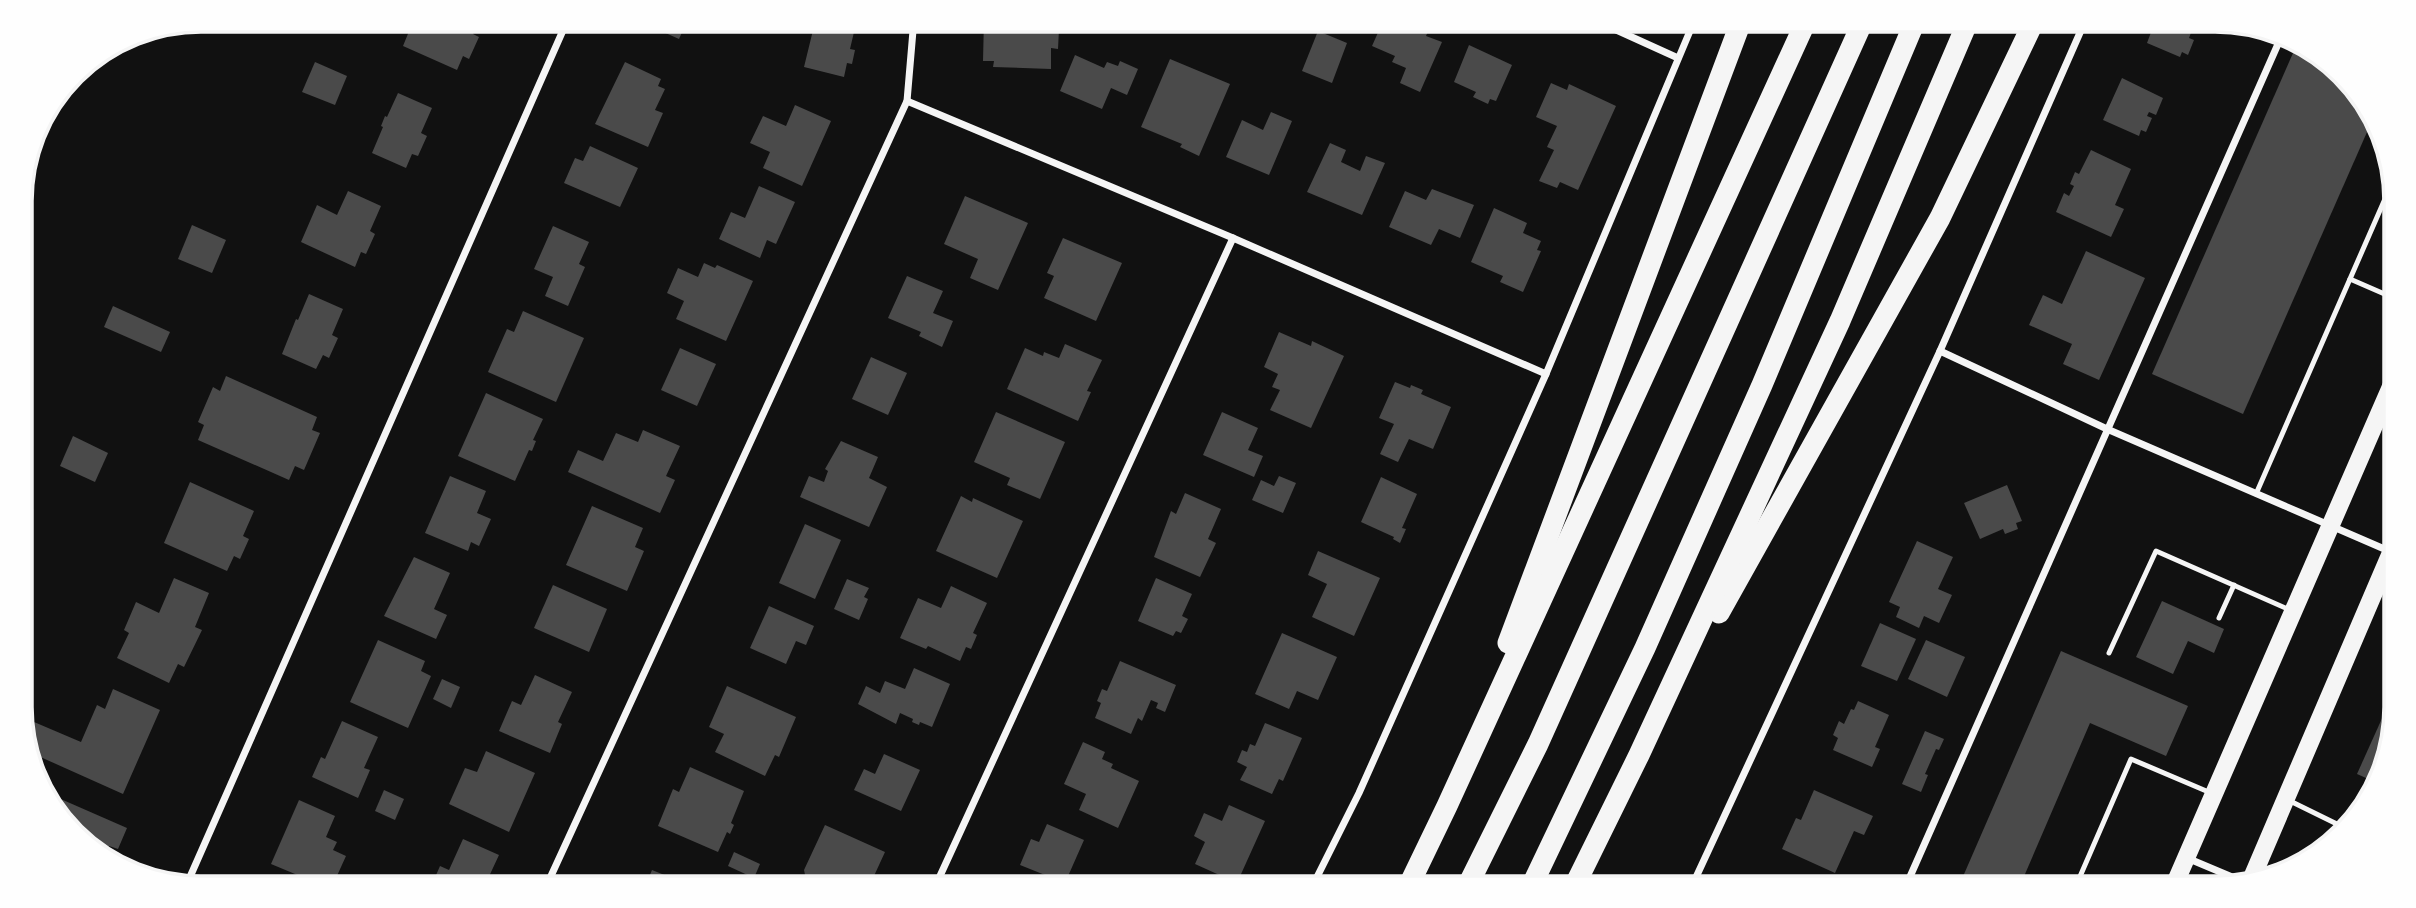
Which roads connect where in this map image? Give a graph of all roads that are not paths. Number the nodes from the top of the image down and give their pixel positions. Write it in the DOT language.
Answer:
graph roads {
  1 [pos="562,32"];
  2 [pos="913,32"];
  3 [pos="1621,32"];
  4 [pos="1689,32"];
  5 [pos="1737,32"];
  6 [pos="1801,32"];
  7 [pos="1858,32"];
  8 [pos="1911,32"];
  9 [pos="1963,32"];
  10 [pos="2029,32"];
  11 [pos="2080,32"];
  12 [pos="2279,44"];
  13 [pos="1678,58"];
  14 [pos="907,101"];
  15 [pos="2384,201"];
  16 [pos="1233,238"];
  17 [pos="2350,279"];
  18 [pos="2384,294"];
  19 [pos="1940,351"];
  20 [pos="1546,374"];
  21 [pos="2384,402"];
  22 [pos="2107,429"];
  23 [pos="2256,494"];
  24 [pos="2330,526"];
  25 [pos="2384,545"];
  26 [pos="2384,574"];
  27 [pos="2234,585"];
  28 [pos="2293,612"];
  29 [pos="2219,618"];
  30 [pos="2109,653"];
  31 [pos="1639,755"];
  32 [pos="2214,794"];
  33 [pos="2285,799"];
  34 [pos="1447,806"];
  35 [pos="2337,824"];
  36 [pos="2186,858"];
  37 [pos="2255,872"];
  38 [pos="190,876"];
  39 [pos="551,876"];
  40 [pos="940,876"];
  41 [pos="1317,876"];
  42 [pos="1413,876"];
  43 [pos="1472,876"];
  44 [pos="1536,876"];
  45 [pos="1579,876"];
  46 [pos="1697,876"];
  47 [pos="1910,876"];
  48 [pos="2080,876"];
  49 [pos="2178,876"];
  50 [pos="2229,876"];
  1 -- 38 [label="street"];
  2 -- 14 [label="street"];
  3 -- 13 [label="street"];
  4 -- 13 [label="street"];
  5 -- 34 [label="highway"];
  6 -- 34 [label="highway"];
  7 -- 43 [label="highway"];
  8 -- 44 [label="highway"];
  9 -- 31 [label="highway"];
  10 -- 31 [label="highway"];
  11 -- 19 [label="street"];
  12 -- 22 [label="street"];
  13 -- 20 [label="street"];
  14 -- 16 [label="street"];
  14 -- 39 [label="street"];
  15 -- 17 [label="lane"];
  16 -- 20 [label="street"];
  16 -- 40 [label="street"];
  17 -- 18 [label="lane"];
  17 -- 23 [label="lane"];
  19 -- 22 [label="street"];
  19 -- 46 [label="street"];
  20 -- 41 [label="street"];
  21 -- 24 [label="main road"];
  22 -- 23 [label="street"];
  22 -- 47 [label="street"];
  23 -- 24 [label="street"];
  24 -- 25 [label="street"];
  24 -- 28 [label="main road"];
  26 -- 33 [label="main road"];
  27 -- 28 [label="lane"];
  27 -- 29 [label="lane"];
  27 -- 30 [label="lane"];
  28 -- 32 [label="main road"];
  31 -- 45 [label="highway"];
  32 -- 36 [label="main road"];
  32 -- 48 [label="lane"];
  33 -- 35 [label="lane"];
  33 -- 37 [label="main road"];
  34 -- 42 [label="highway"];
  36 -- 49 [label="main road"];
  36 -- 50 [label="street"];
}
